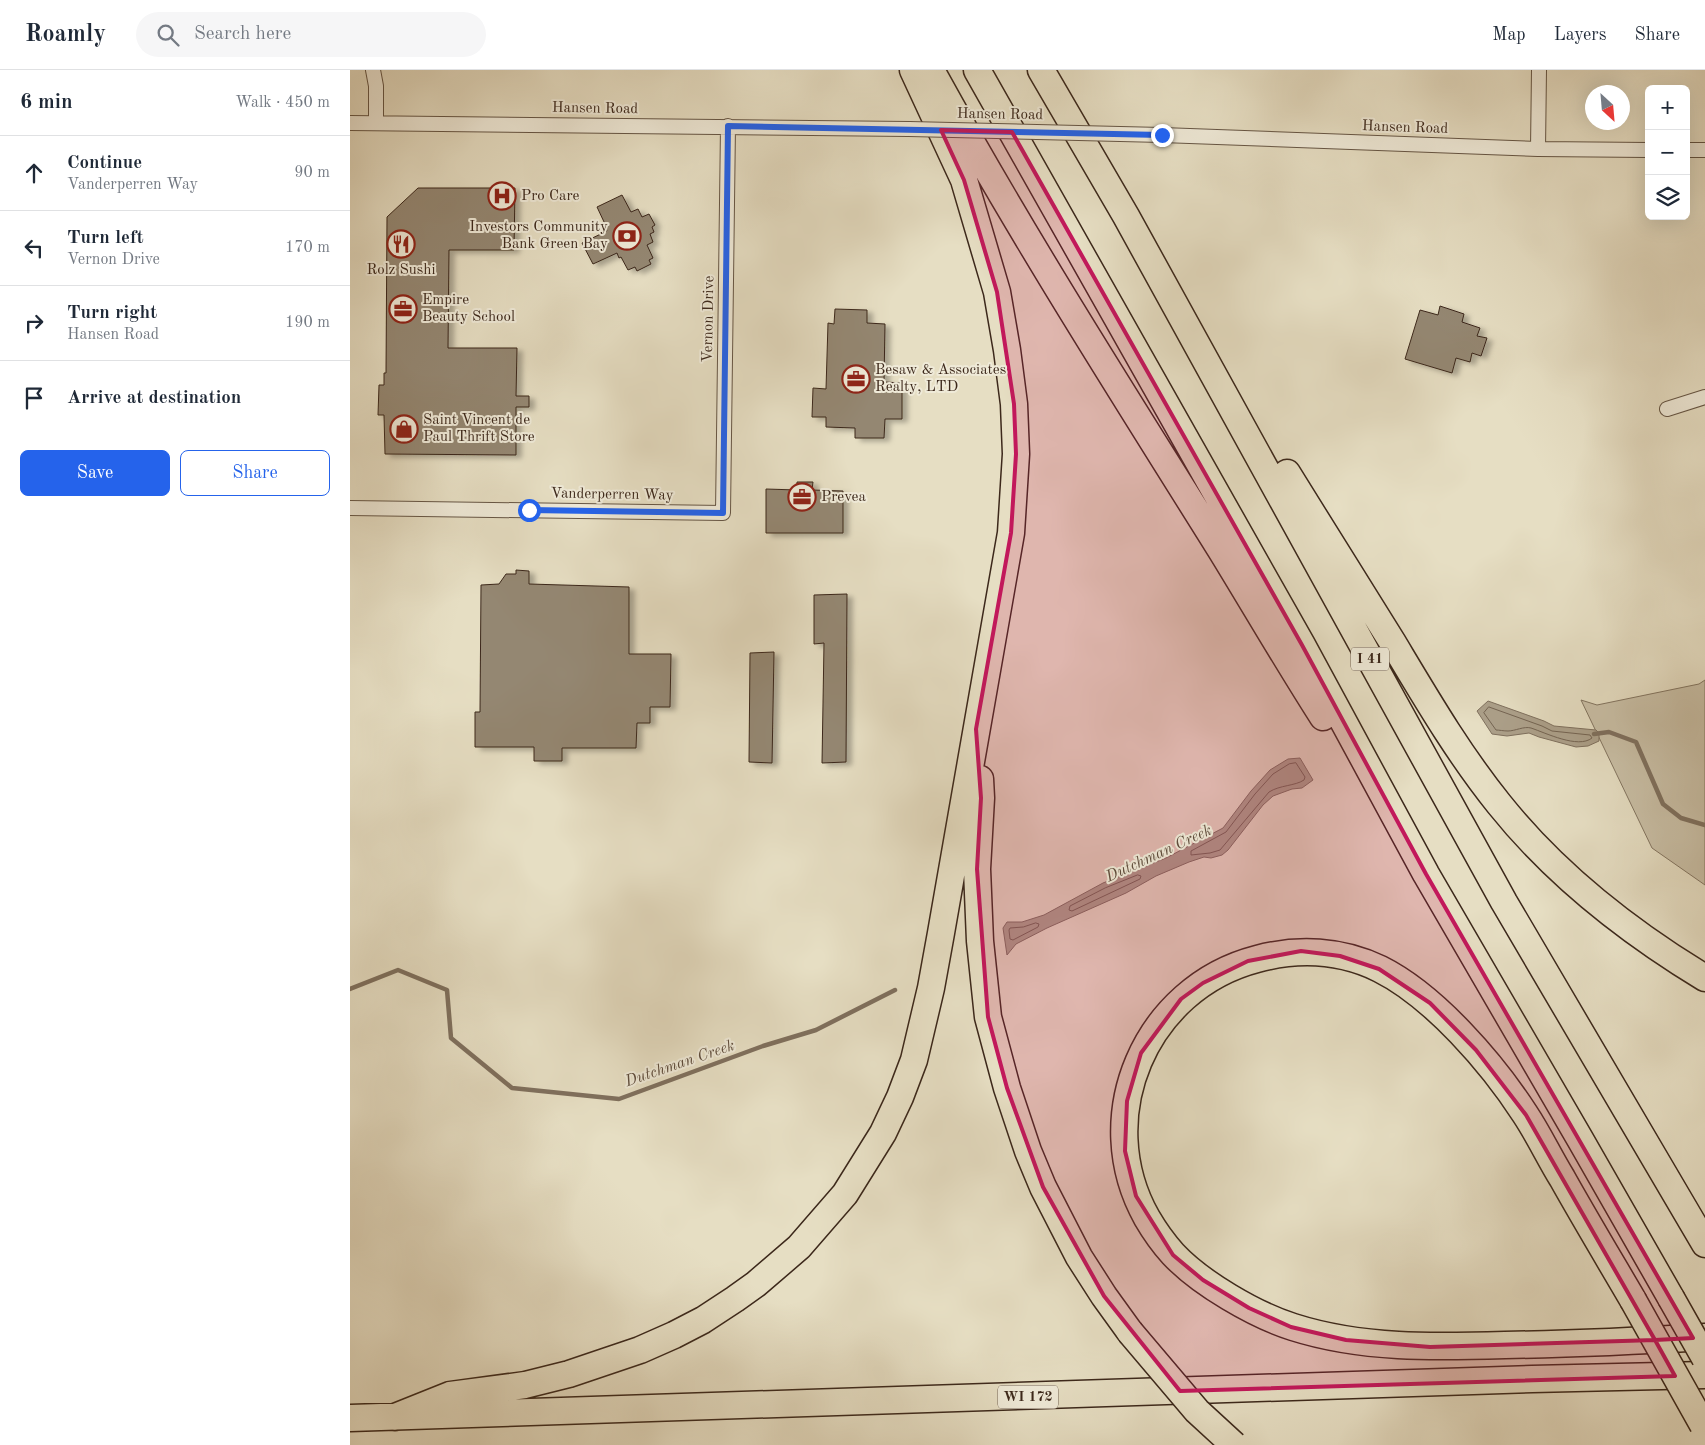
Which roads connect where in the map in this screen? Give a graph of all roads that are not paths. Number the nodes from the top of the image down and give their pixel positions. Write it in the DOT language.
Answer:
graph roads {
  1 [pos="373,70"];
  2 [pos="913,70"];
  3 [pos="931,70"];
  4 [pos="977,70"];
  5 [pos="1041,70"];
  6 [pos="1539,70"];
  7 [pos="350,123"];
  8 [pos="376,123"];
  9 [pos="728,126"];
  10 [pos="1538,149"];
  11 [pos="1645,150"];
  12 [pos="1690,150"];
  13 [pos="1705,150"];
  14 [pos="1126,216"];
  15 [pos="1705,396"];
  16 [pos="1667,409"];
  17 [pos="350,508"];
  18 [pos="723,513"];
  19 [pos="976,729"];
  20 [pos="1426,874"];
  21 [pos="1705,978"];
  22 [pos="1705,1244"];
  23 [pos="1705,1337"];
  24 [pos="1705,1358"];
  25 [pos="1705,1375"];
  26 [pos="396,1417"];
  27 [pos="350,1418"];
  28 [pos="1704,1427"];
  29 [pos="1234,1445"];
  1 -- 8 [label="street"];
  2 -- 19 [label="highway"];
  3 -- 20 [label="highway"];
  4 -- 20 [label="highway"];
  5 -- 14 [label="highway, I 41"];
  6 -- 10 [label="street"];
  7 -- 8 [label="street, Hansen Road"];
  8 -- 9 [label="street, Hansen Road"];
  9 -- 10 [label="street, Hansen Road, bridge"];
  9 -- 18 [label="street, Vernon Drive"];
  10 -- 11 [label="street, Hansen Road"];
  12 -- 13 [label="street"];
  14 -- 21 [label="highway"];
  14 -- 22 [label="highway, I 41"];
  15 -- 16 [label="street"];
  17 -- 18 [label="street, Vanderperren Way"];
  19 -- 26 [label="highway"];
  19 -- 29 [label="highway, bridge"];
  20 -- 24 [label="highway, bridge"];
  23 -- 28 [label="highway, bridge"];
  25 -- 26 [label="highway, WI 172"];
  26 -- 27 [label="highway, WI 172"];
}
